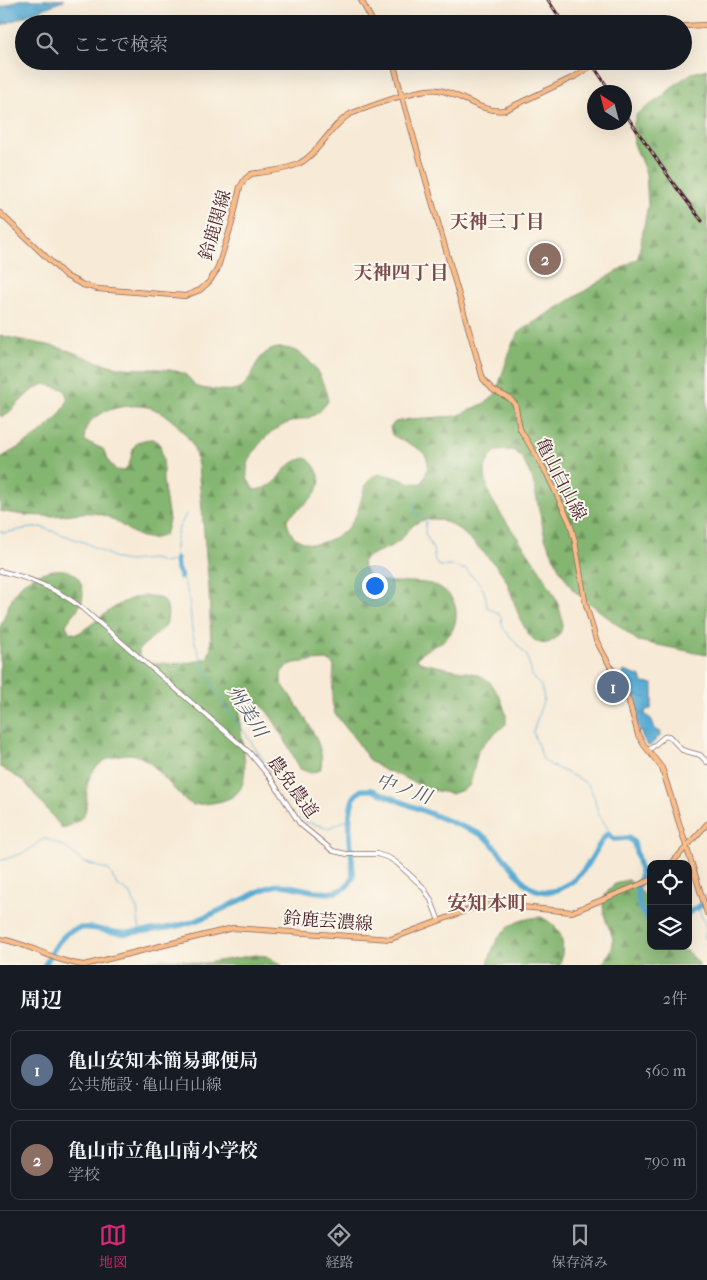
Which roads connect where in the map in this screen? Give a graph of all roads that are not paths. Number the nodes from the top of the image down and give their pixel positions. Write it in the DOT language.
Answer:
graph roads {
  1 [pos="361,0"];
  2 [pos="369,15"];
  3 [pos="707,25"];
  4 [pos="692,26"];
  5 [pos="395,70"];
  6 [pos="585,70"];
  7 [pos="402,97"];
  8 [pos="0,213"];
  9 [pos="0,571"];
  10 [pos="649,750"];
  11 [pos="707,762"];
  12 [pos="707,824"];
  13 [pos="687,846"];
  14 [pos="675,860"];
  15 [pos="647,881"];
  16 [pos="707,911"];
  17 [pos="439,920"];
  18 [pos="0,939"];
  1 -- 2 [label="main road"];
  3 -- 4 [label="main road"];
  5 -- 7 [label="main road, 亀山白山線"];
  6 -- 7 [label="main road, 鈴鹿関線, bridge"];
  7 -- 8 [label="main road, 鈴鹿関線"];
  7 -- 10 [label="main road, 亀山白山線"];
  9 -- 17 [label="street, 農免農道"];
  10 -- 11 [label="street"];
  10 -- 13 [label="main road, 亀山白山線"];
  12 -- 13 [label="main road"];
  13 -- 14 [label="main road"];
  13 -- 16 [label="main road, 亀山白山線"];
  15 -- 17 [label="main road, 鈴鹿芸濃線"];
  17 -- 18 [label="main road, 鈴鹿芸濃線"];
}
